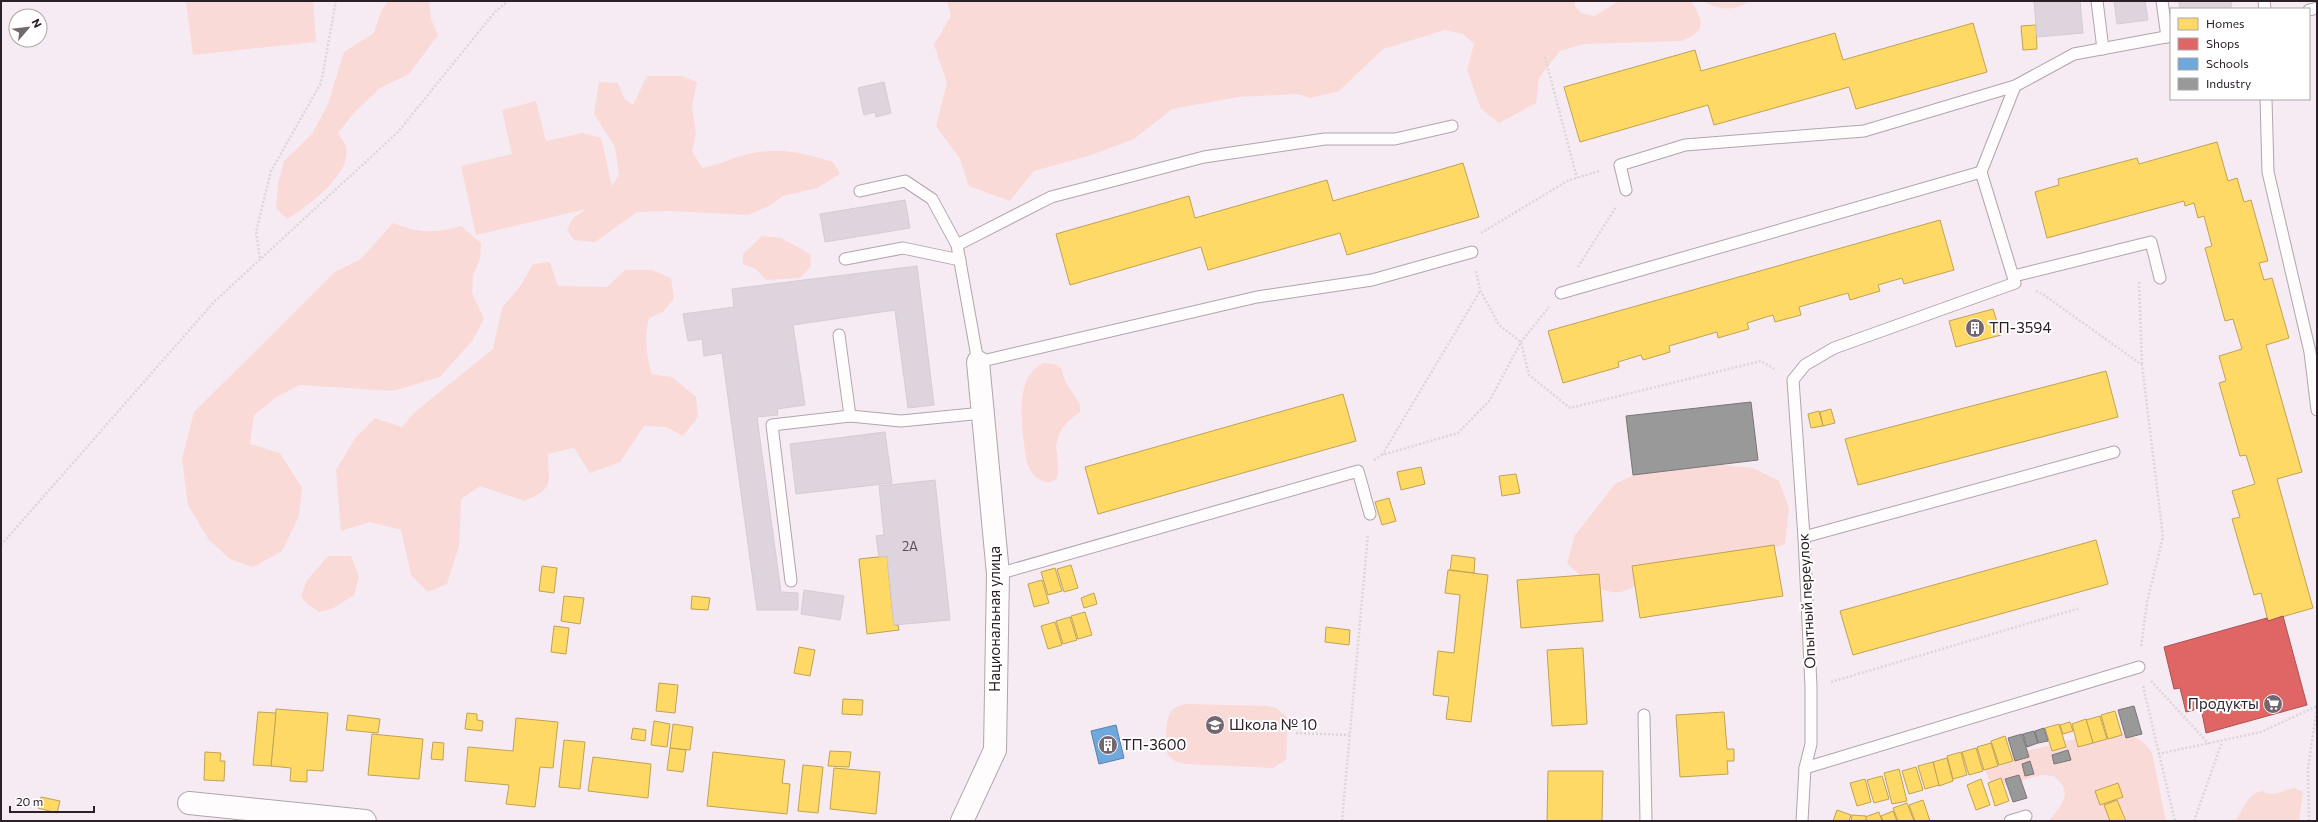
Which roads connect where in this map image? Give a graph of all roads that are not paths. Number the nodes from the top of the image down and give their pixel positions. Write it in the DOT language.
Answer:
graph roads {
  1 [pos="2097,1"];
  2 [pos="2162,1"];
  3 [pos="2169,37"];
  4 [pos="2103,49"];
  5 [pos="2015,86"];
  6 [pos="2266,100"];
  7 [pos="1452,126"];
  8 [pos="1981,172"];
  9 [pos="1626,190"];
  10 [pos="860,191"];
  11 [pos="956,245"];
  12 [pos="1472,252"];
  13 [pos="845,259"];
  14 [pos="960,260"];
  15 [pos="2014,276"];
  16 [pos="2160,278"];
  17 [pos="1561,293"];
  18 [pos="839,335"];
  19 [pos="978,362"];
  20 [pos="2317,410"];
  21 [pos="983,413"];
  22 [pos="850,416"];
  23 [pos="2114,452"];
  24 [pos="1370,514"];
  25 [pos="1804,537"];
  26 [pos="998,574"];
  27 [pos="791,581"];
  28 [pos="2139,668"];
  29 [pos="1644,714"];
  30 [pos="1805,768"];
  31 [pos="189,803"];
  32 [pos="2026,816"];
  33 [pos="365,821"];
  34 [pos="962,821"];
  35 [pos="1646,821"];
  36 [pos="1802,821"];
  37 [pos="2010,821"];
  1 -- 4 [label="lane"];
  2 -- 3 [label="lane"];
  3 -- 4 [label="lane"];
  4 -- 5 [label="lane"];
  5 -- 8 [label="lane"];
  5 -- 9 [label="lane"];
  6 -- 20 [label="lane"];
  7 -- 11 [label="lane"];
  8 -- 15 [label="lane"];
  8 -- 17 [label="lane"];
  10 -- 11 [label="lane"];
  11 -- 14 [label="lane"];
  12 -- 19 [label="lane"];
  13 -- 14 [label="lane"];
  14 -- 19 [label="lane"];
  15 -- 16 [label="lane"];
  15 -- 25 [label="lane, Опытный переулок"];
  18 -- 22 [label="lane"];
  19 -- 21 [label="street, Национальная улица"];
  21 -- 22 [label="lane"];
  21 -- 26 [label="street, Национальная улица"];
  22 -- 27 [label="lane"];
  23 -- 25 [label="lane"];
  24 -- 26 [label="lane"];
  25 -- 30 [label="lane, Опытный переулок"];
  26 -- 34 [label="street, Национальная улица"];
  28 -- 30 [label="lane"];
  29 -- 35 [label="lane"];
  30 -- 36 [label="lane, Опытный переулок"];
  31 -- 33 [label="street"];
  32 -- 37 [label="lane"];
}
